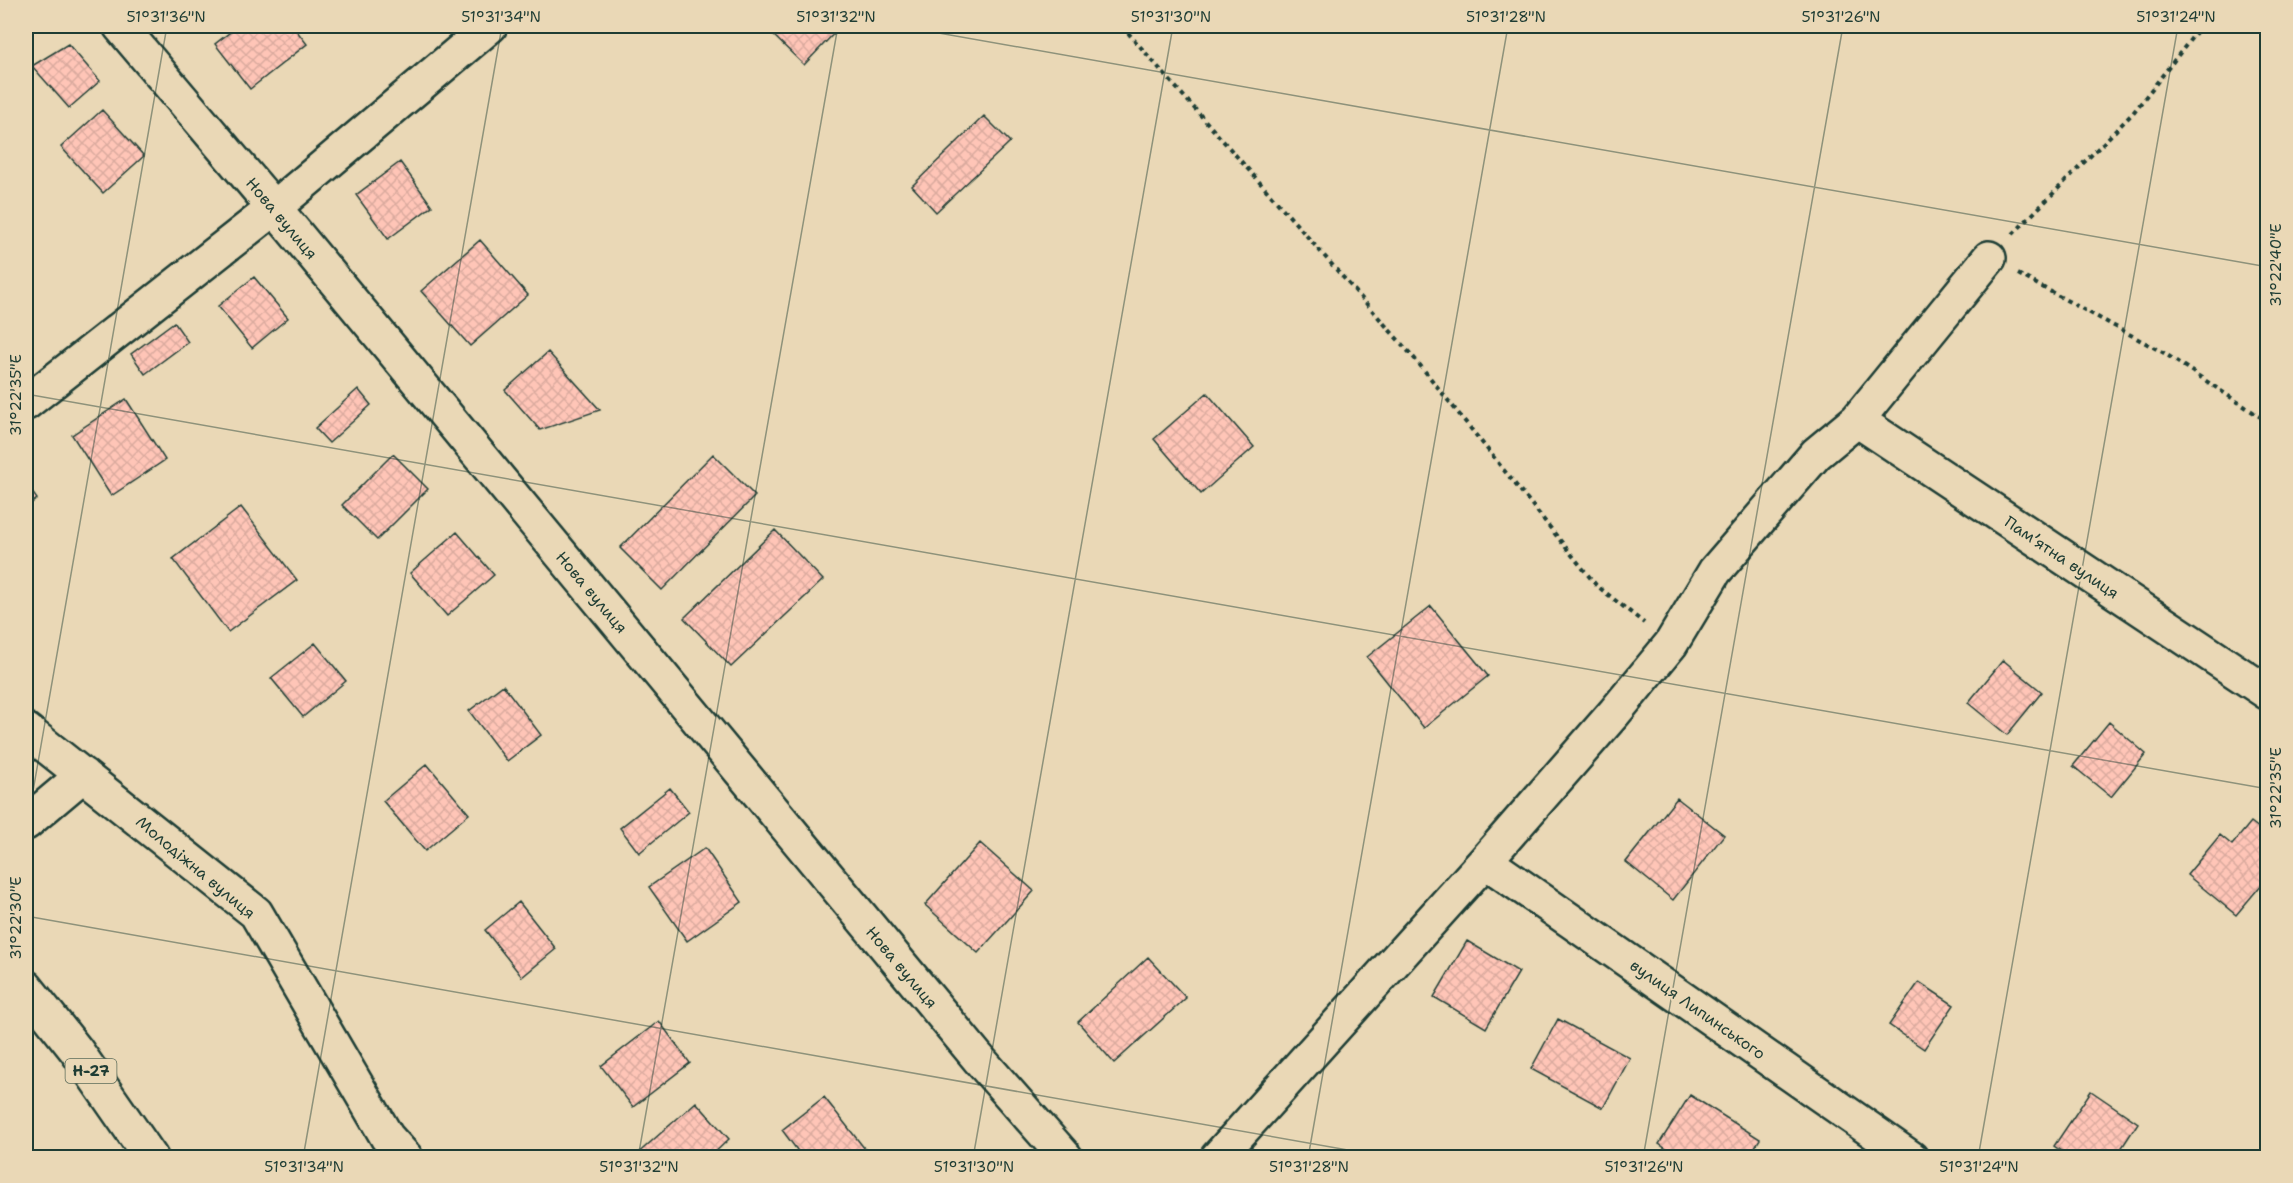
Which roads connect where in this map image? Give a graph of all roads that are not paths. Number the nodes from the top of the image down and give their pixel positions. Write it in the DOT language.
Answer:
graph roads {
  1 [pos="120,26"];
  2 [pos="490,26"];
  3 [pos="274,208"];
  4 [pos="1989,258"];
  5 [pos="26,403"];
  6 [pos="1857,420"];
  7 [pos="2268,693"];
  8 [pos="26,730"];
  9 [pos="83,775"];
  10 [pos="26,823"];
  11 [pos="1485,861"];
  12 [pos="26,987"];
  13 [pos="151,1158"];
  14 [pos="405,1158"];
  15 [pos="1066,1158"];
  16 [pos="1217,1158"];
  17 [pos="1911,1158"];
  1 -- 3 [label="street, Нова вулиця"];
  2 -- 3 [label="street"];
  3 -- 5 [label="street"];
  3 -- 15 [label="street, Нова вулиця"];
  4 -- 6 [label="street"];
  6 -- 7 [label="street, Памʼятна вулиця"];
  6 -- 11 [label="street"];
  8 -- 9 [label="street, Молодіжна вулиця"];
  9 -- 10 [label="street"];
  9 -- 14 [label="street, Молодіжна вулиця"];
  11 -- 16 [label="street"];
  11 -- 17 [label="street, вулиця Липинського"];
  12 -- 13 [label="street, Н-27"];
}
